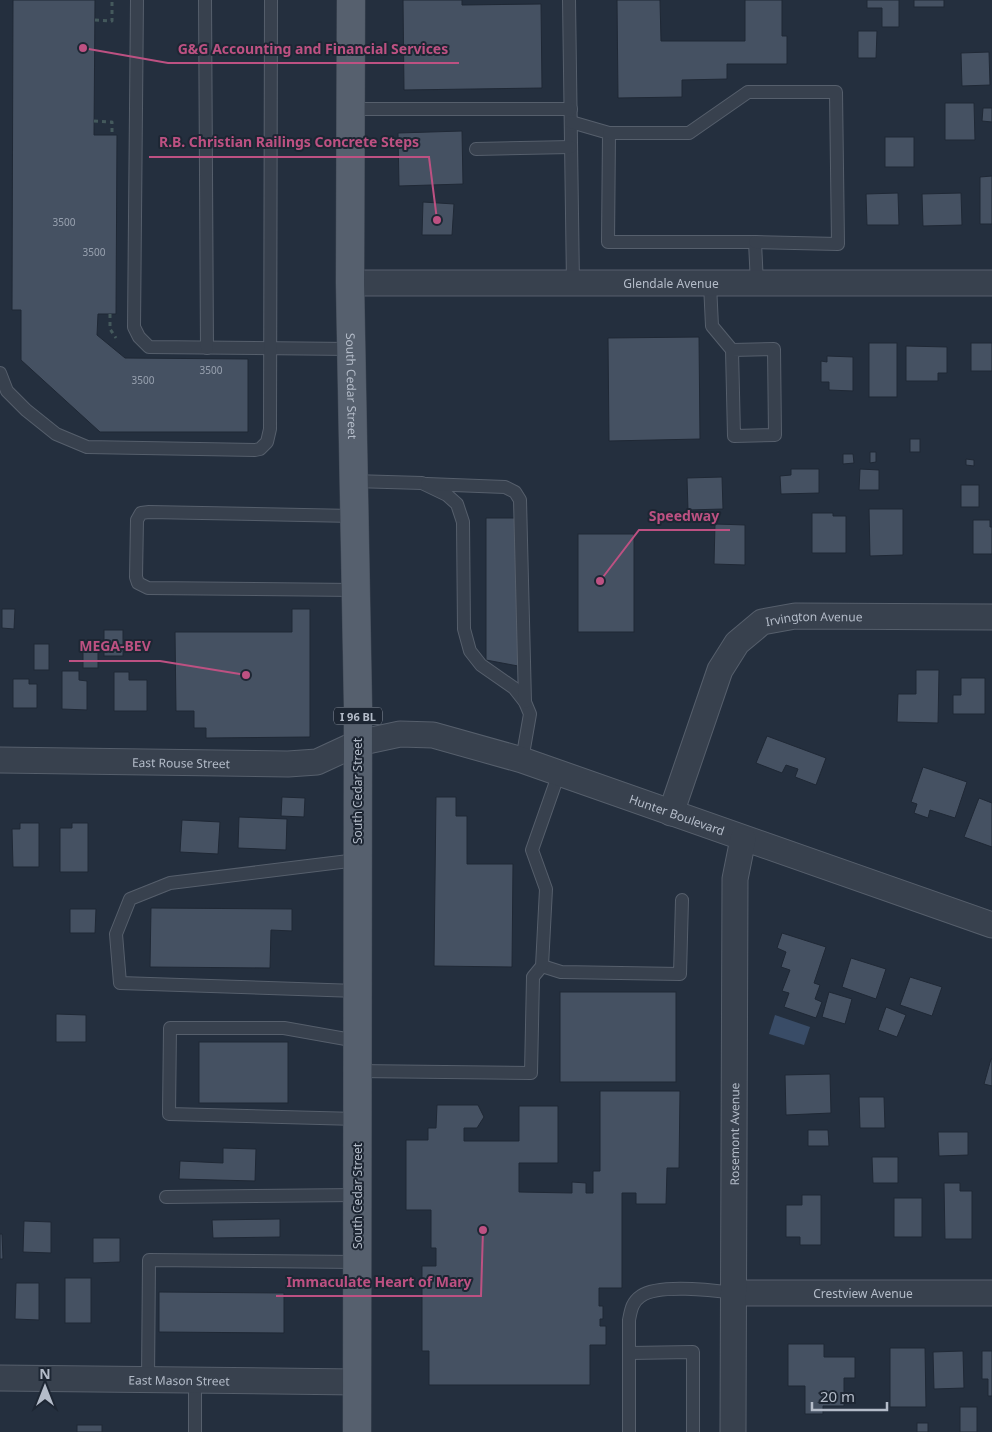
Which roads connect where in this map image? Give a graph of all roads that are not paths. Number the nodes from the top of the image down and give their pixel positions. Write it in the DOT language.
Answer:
graph roads {
  1 [pos="137,0"];
  2 [pos="205,0"];
  3 [pos="271,0"];
  4 [pos="351,0"];
  5 [pos="569,0"];
  6 [pos="351,108"];
  7 [pos="571,108"];
  8 [pos="571,122"];
  9 [pos="609,133"];
  10 [pos="571,147"];
  11 [pos="476,149"];
  12 [pos="755,242"];
  13 [pos="350,283"];
  14 [pos="992,283"];
  15 [pos="573,284"];
  16 [pos="710,284"];
  17 [pos="757,284"];
  18 [pos="207,348"];
  19 [pos="271,349"];
  20 [pos="350,349"];
  21 [pos="732,350"];
  22 [pos="0,373"];
  23 [pos="353,480"];
  24 [pos="422,484"];
  25 [pos="354,516"];
  26 [pos="356,590"];
  27 [pos="992,617"];
  28 [pos="525,702"];
  29 [pos="358,743"];
  30 [pos="0,760"];
  31 [pos="522,760"];
  32 [pos="559,773"];
  33 [pos="672,813"];
  34 [pos="743,839"];
  35 [pos="357,860"];
  36 [pos="682,900"];
  37 [pos="992,925"];
  38 [pos="542,966"];
  39 [pos="357,991"];
  40 [pos="357,1041"];
  41 [pos="357,1071"];
  42 [pos="357,1119"];
  43 [pos="357,1195"];
  44 [pos="166,1197"];
  45 [pos="357,1262"];
  46 [pos="734,1292"];
  47 [pos="992,1293"];
  48 [pos="629,1353"];
  49 [pos="0,1378"];
  50 [pos="148,1380"];
  51 [pos="196,1380"];
  52 [pos="357,1382"];
  53 [pos="195,1432"];
  54 [pos="357,1432"];
  55 [pos="629,1432"];
  56 [pos="693,1432"];
  57 [pos="733,1432"];
  1 -- 18 [label="lane"];
  2 -- 18 [label="lane"];
  3 -- 19 [label="lane"];
  4 -- 6 [label="main road, South Cedar Street / I 96 BL"];
  5 -- 7 [label="lane"];
  6 -- 7 [label="lane"];
  6 -- 13 [label="main road, South Cedar Street / I 96 BL"];
  7 -- 8 [label="lane"];
  8 -- 9 [label="lane"];
  8 -- 10 [label="lane"];
  9 -- 12 [label="lane"];
  9 -- 12 [label="lane"];
  10 -- 11 [label="lane"];
  10 -- 15 [label="lane"];
  12 -- 17 [label="lane"];
  13 -- 15 [label="street, Glendale Avenue"];
  13 -- 20 [label="main road, South Cedar Street / I 96 BL"];
  14 -- 17 [label="street, Glendale Avenue"];
  15 -- 16 [label="street, Glendale Avenue"];
  16 -- 17 [label="street, Glendale Avenue"];
  16 -- 21 [label="lane"];
  18 -- 19 [label="lane"];
  19 -- 20 [label="lane"];
  19 -- 22 [label="lane"];
  20 -- 23 [label="main road, South Cedar Street / I 96 BL"];
  21 -- 21 [label="lane"];
  23 -- 24 [label="lane"];
  23 -- 25 [label="main road, South Cedar Street / I 96 BL"];
  24 -- 28 [label="lane"];
  24 -- 28 [label="lane"];
  25 -- 26 [label="main road, South Cedar Street / I 96 BL"];
  25 -- 26 [label="lane"];
  26 -- 29 [label="main road, South Cedar Street / I 96 BL"];
  27 -- 33 [label="street, Irvington Avenue"];
  28 -- 31 [label="lane"];
  29 -- 30 [label="street, East Rouse Street"];
  29 -- 31 [label="street, Hunter Boulevard"];
  29 -- 35 [label="main road, South Cedar Street / I 96 BL"];
  31 -- 32 [label="street, Hunter Boulevard"];
  32 -- 33 [label="street, Hunter Boulevard"];
  32 -- 38 [label="lane"];
  33 -- 34 [label="street, Hunter Boulevard"];
  34 -- 37 [label="street, Hunter Boulevard"];
  34 -- 46 [label="street, Rosemont Avenue"];
  35 -- 39 [label="main road, South Cedar Street / I 96 BL"];
  35 -- 39 [label="lane"];
  36 -- 38 [label="lane"];
  38 -- 41 [label="lane"];
  39 -- 40 [label="main road, South Cedar Street / I 96 BL"];
  40 -- 41 [label="main road, South Cedar Street / I 96 BL"];
  40 -- 42 [label="lane"];
  41 -- 42 [label="main road, South Cedar Street / I 96 BL"];
  42 -- 43 [label="main road, South Cedar Street / I 96 BL"];
  43 -- 44 [label="lane"];
  43 -- 45 [label="main road, South Cedar Street / I 96 BL"];
  45 -- 50 [label="lane"];
  45 -- 52 [label="main road, South Cedar Street / I 96 BL"];
  46 -- 47 [label="street, Crestview Avenue"];
  46 -- 48 [label="lane"];
  46 -- 57 [label="street, Rosemont Avenue"];
  48 -- 55 [label="lane"];
  48 -- 56 [label="lane"];
  49 -- 50 [label="street, East Mason Street"];
  50 -- 51 [label="street, East Mason Street"];
  51 -- 52 [label="street, East Mason Street"];
  51 -- 53 [label="lane"];
  52 -- 54 [label="main road, South Cedar Street / I 96 BL"];
}
